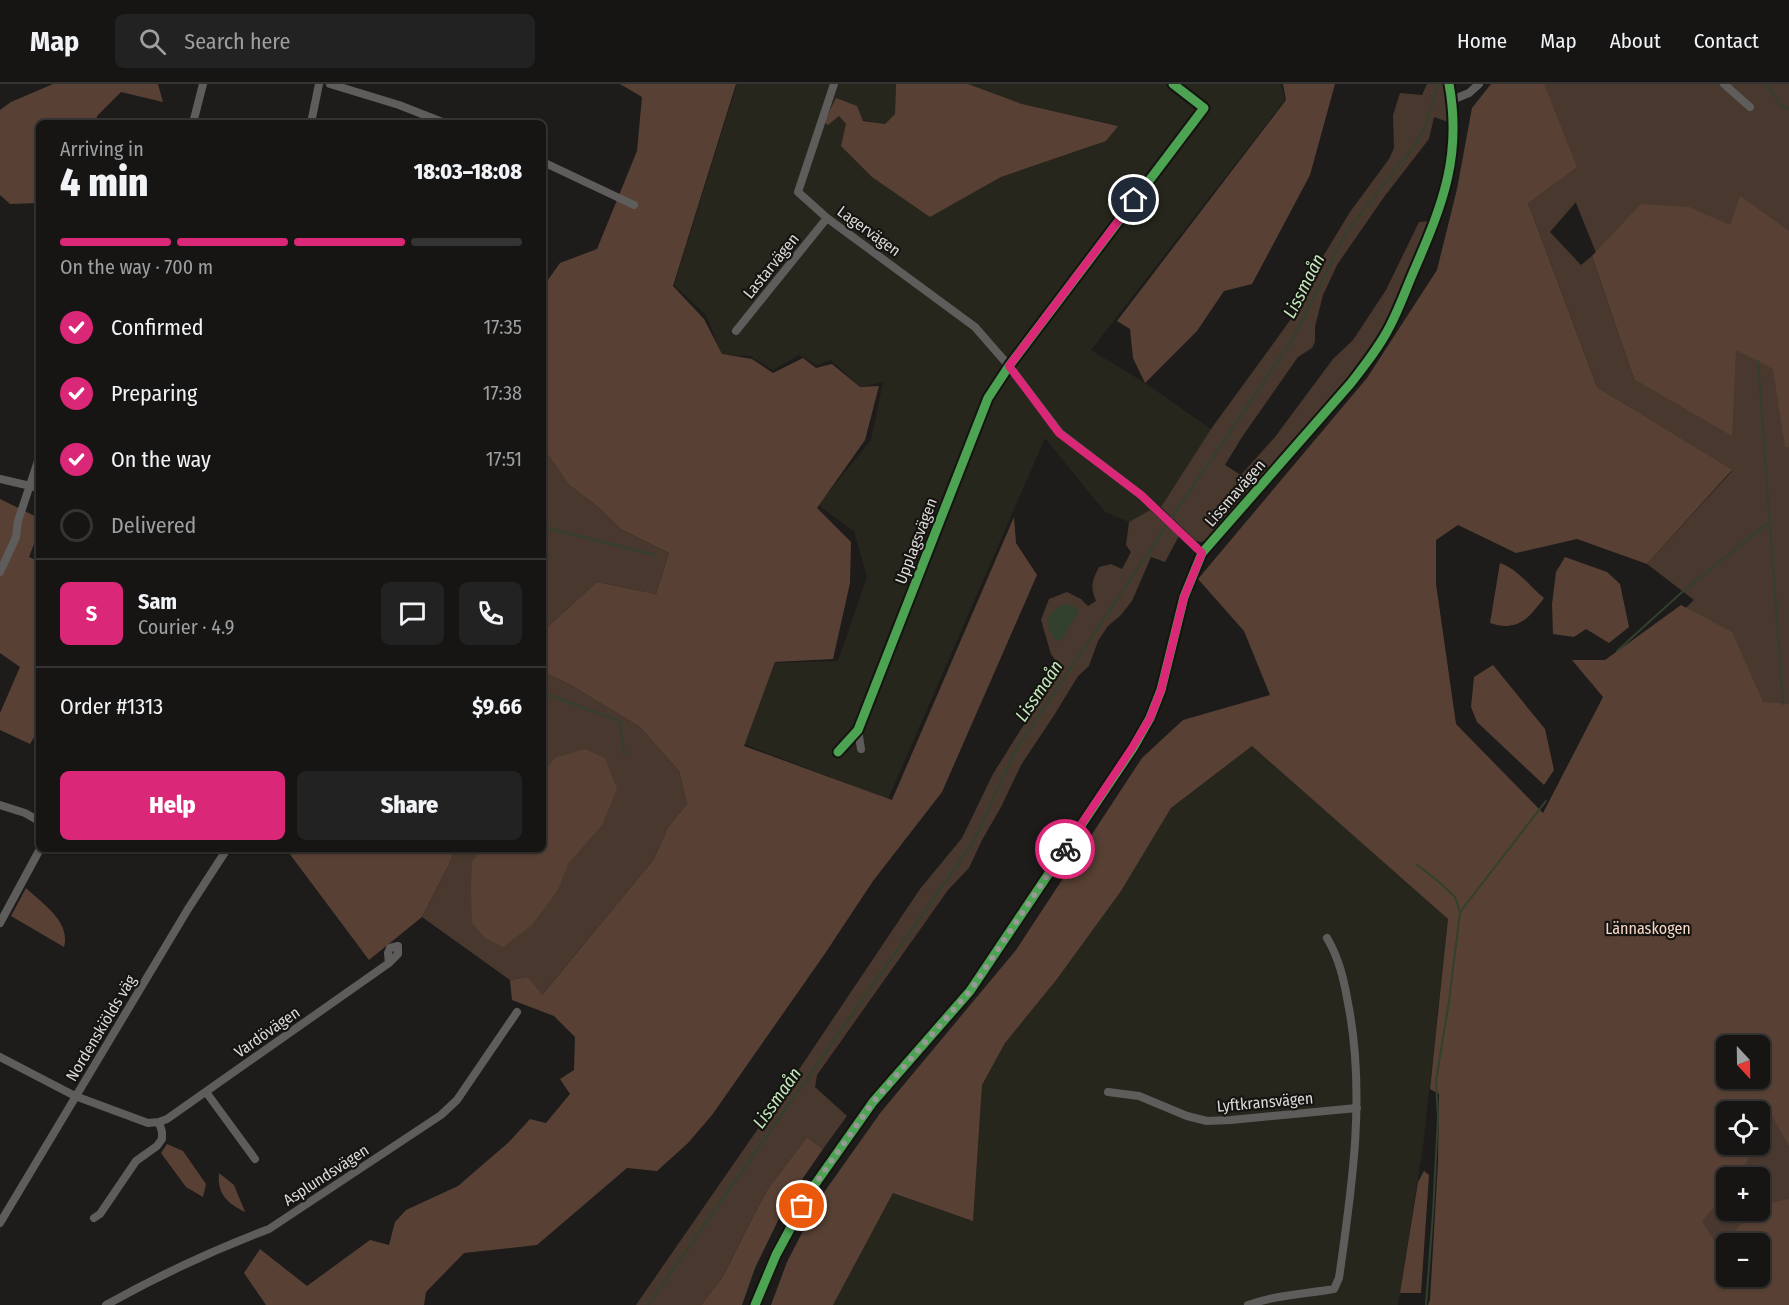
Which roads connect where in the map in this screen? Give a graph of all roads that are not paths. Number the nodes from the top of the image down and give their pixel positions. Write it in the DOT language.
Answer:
graph roads {
  1 [pos="203,84"];
  2 [pos="320,84"];
  3 [pos="330,84"];
  4 [pos="834,84"];
  5 [pos="1173,84"];
  6 [pos="1449,84"];
  7 [pos="1479,84"];
  8 [pos="1724,84"];
  9 [pos="1452,100"];
  10 [pos="1750,107"];
  11 [pos="194,120"];
  12 [pos="312,120"];
  13 [pos="437,120"];
  14 [pos="546,163"];
  15 [pos="634,205"];
  16 [pos="827,218"];
  17 [pos="736,331"];
  18 [pos="1009,366"];
  19 [pos="36,467"];
  20 [pos="0,479"];
  21 [pos="30,486"];
  22 [pos="36,487"];
  23 [pos="1202,553"];
  24 [pos="0,572"];
  25 [pos="858,730"];
  26 [pos="861,749"];
  27 [pos="837,752"];
  28 [pos="0,805"];
  29 [pos="36,819"];
  30 [pos="38,852"];
  31 [pos="225,852"];
  32 [pos="0,923"];
  33 [pos="1327,938"];
  34 [pos="389,963"];
  35 [pos="517,1012"];
  36 [pos="0,1057"];
  37 [pos="206,1092"];
  38 [pos="1108,1092"];
  39 [pos="75,1096"];
  40 [pos="1357,1108"];
  41 [pos="159,1122"];
  42 [pos="255,1159"];
  43 [pos="94,1218"];
  44 [pos="0,1223"];
  45 [pos="106,1305"];
  46 [pos="755,1305"];
  47 [pos="1248,1305"];
  1 -- 11 [label="street"];
  2 -- 12 [label="street"];
  3 -- 13 [label="street"];
  4 -- 16 [label="street, Lagervägen"];
  5 -- 18 [label="street"];
  6 -- 9 [label="street, Lissmavägen"];
  7 -- 9 [label="street"];
  8 -- 10 [label="street"];
  9 -- 23 [label="street, Lissmavägen"];
  14 -- 15 [label="street"];
  16 -- 17 [label="street, Lastarvägen"];
  16 -- 18 [label="street, Lagervägen"];
  18 -- 23 [label="street, Lagervägen"];
  18 -- 25 [label="street, Upplagsvägen"];
  19 -- 21 [label="street"];
  20 -- 21 [label="street"];
  21 -- 22 [label="street"];
  21 -- 24 [label="street"];
  23 -- 46 [label="street, Lissmavägen"];
  25 -- 26 [label="street"];
  25 -- 27 [label="street"];
  28 -- 29 [label="street"];
  30 -- 32 [label="street"];
  31 -- 39 [label="street, Nordenskiölds väg"];
  33 -- 40 [label="street"];
  34 -- 37 [label="street, Vardövägen"];
  35 -- 45 [label="street, Asplundsvägen"];
  36 -- 39 [label="street"];
  37 -- 41 [label="street, Vardövägen"];
  37 -- 42 [label="street"];
  38 -- 40 [label="street, Lyftkransvägen"];
  39 -- 41 [label="street"];
  39 -- 44 [label="street, Nordenskiölds väg"];
  40 -- 47 [label="street"];
  41 -- 43 [label="street"];
}
